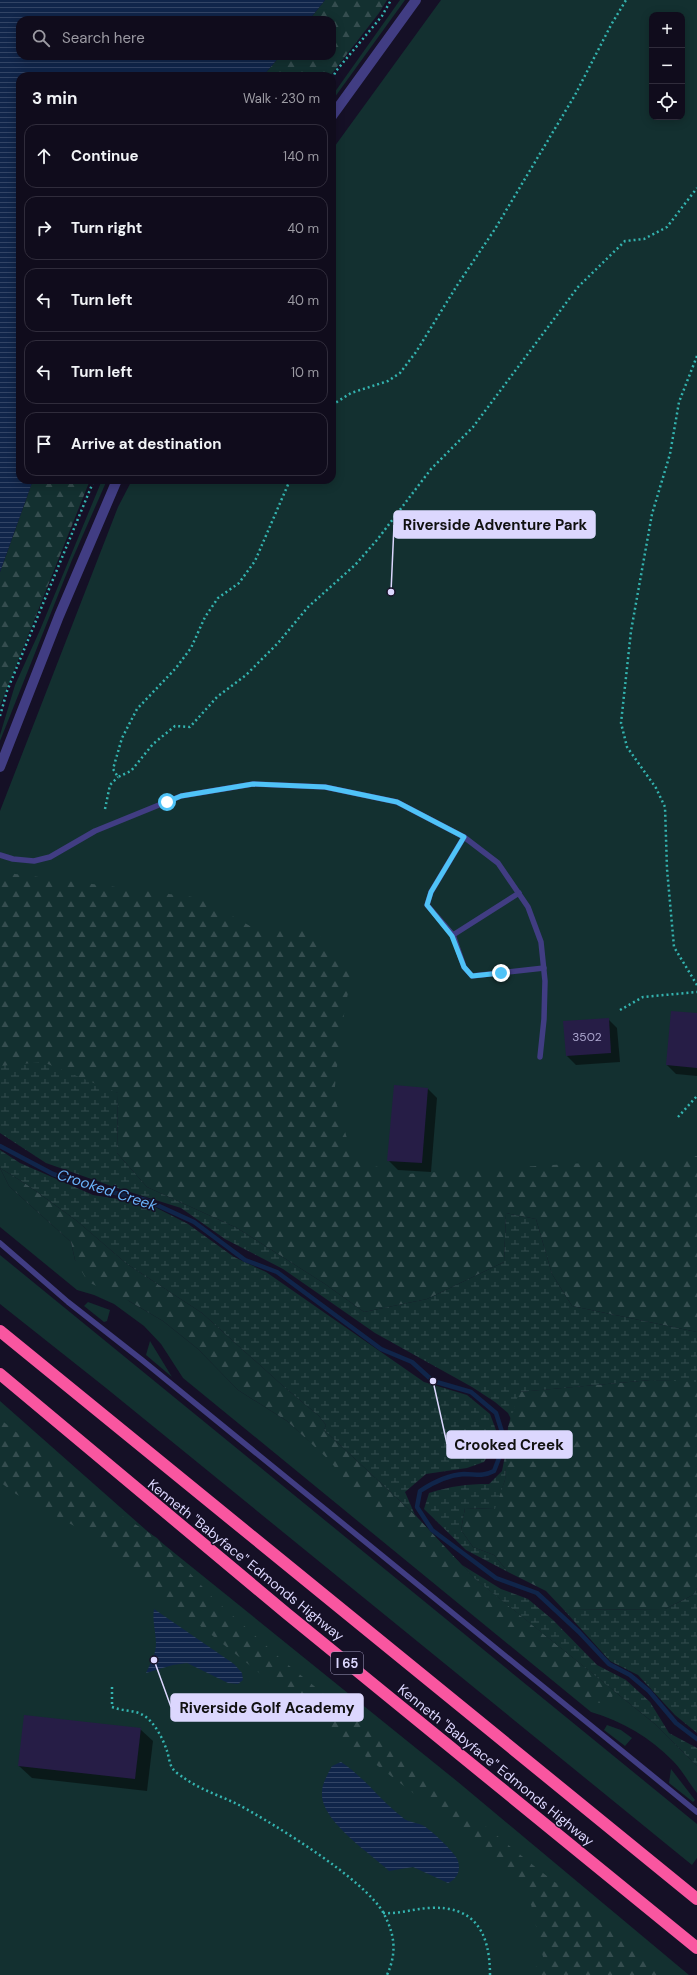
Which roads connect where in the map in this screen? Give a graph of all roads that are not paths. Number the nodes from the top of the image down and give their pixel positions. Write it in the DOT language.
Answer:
graph roads {
  1 [pos="416,0"];
  2 [pos="336,110"];
  3 [pos="115,484"];
  4 [pos="0,767"];
  5 [pos="464,837"];
  6 [pos="0,855"];
  7 [pos="519,893"];
  8 [pos="452,936"];
  9 [pos="544,968"];
  10 [pos="540,1057"];
  11 [pos="0,1243"];
  12 [pos="0,1331"];
  13 [pos="0,1374"];
  14 [pos="697,1812"];
  15 [pos="697,1899"];
  16 [pos="697,1948"];
  1 -- 2 [label="street"];
  3 -- 4 [label="street"];
  5 -- 6 [label="lane"];
  5 -- 7 [label="lane"];
  5 -- 8 [label="lane"];
  7 -- 8 [label="lane"];
  7 -- 9 [label="lane"];
  8 -- 9 [label="lane"];
  9 -- 10 [label="lane"];
  11 -- 14 [label="lane"];
  12 -- 15 [label="highway, Kenneth \"Babyface\" Edmonds Highway / I 65"];
  13 -- 16 [label="highway, Kenneth \"Babyface\" Edmonds Highway / I 65"];
}
